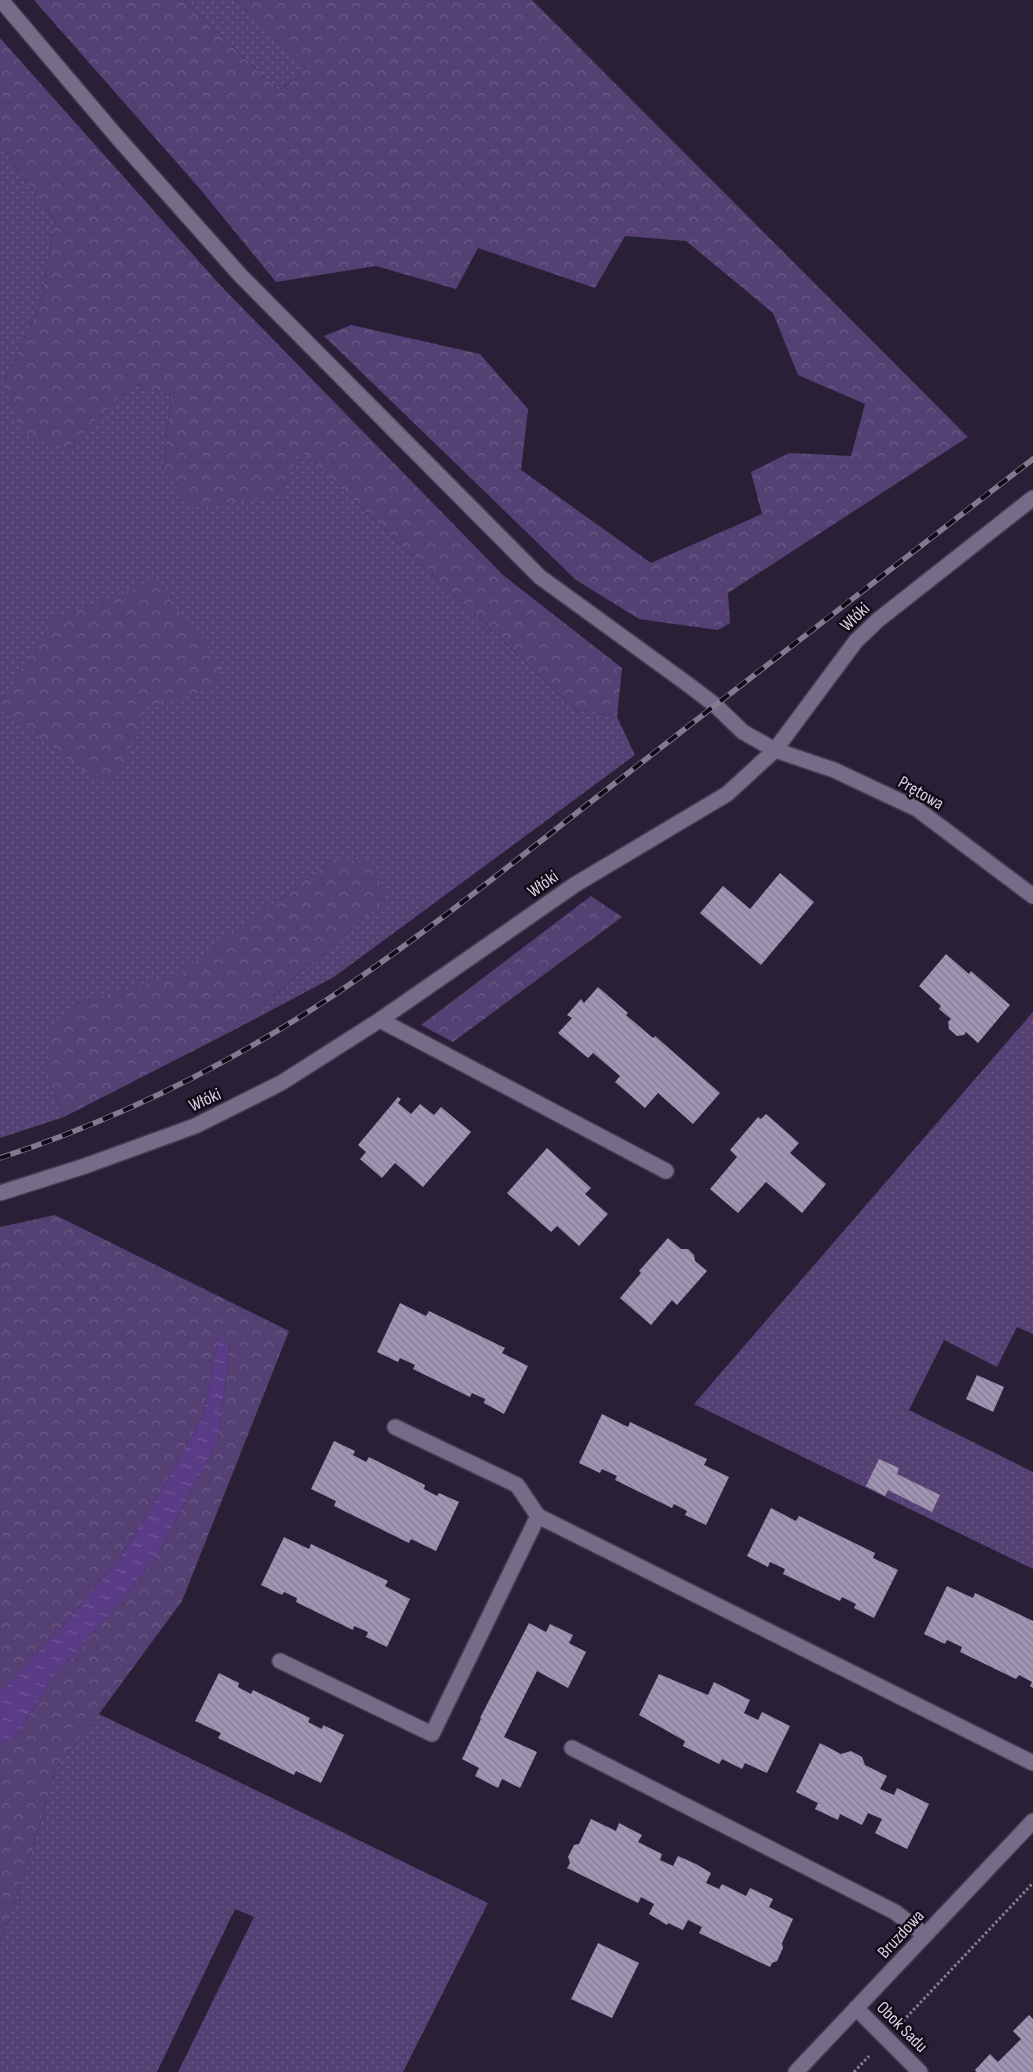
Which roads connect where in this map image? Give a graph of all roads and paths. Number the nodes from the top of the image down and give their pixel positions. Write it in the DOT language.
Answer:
graph roads {
  1 [pos="1,0"];
  2 [pos="1033,498"];
  3 [pos="775,750"];
  4 [pos="1033,896"];
  5 [pos="380,1020"];
  6 [pos="666,1171"];
  7 [pos="0,1193"];
  8 [pos="395,1427"];
  9 [pos="538,1516"];
  10 [pos="280,1661"];
  11 [pos="572,1748"];
  12 [pos="1033,1763"];
  13 [pos="1033,1821"];
  14 [pos="1033,1883"];
  15 [pos="925,1935"];
  16 [pos="856,2008"];
  17 [pos="886,2038"];
  18 [pos="796,2072"];
  19 [pos="854,2072"];
  20 [pos="920,2072"];
  1 -- 3 [label="street, Prętowa"];
  2 -- 3 [label="street, Włóki"];
  3 -- 4 [label="street, Prętowa"];
  3 -- 5 [label="street, Włóki"];
  5 -- 6 [label="street"];
  5 -- 7 [label="street, Włóki"];
  8 -- 9 [label="street"];
  9 -- 10 [label="street"];
  9 -- 12 [label="street"];
  11 -- 15 [label="street"];
  13 -- 15 [label="street, Bruzdowa"];
  14 -- 17 [label="path"];
  15 -- 16 [label="street, Bruzdowa"];
  16 -- 17 [label="street, Obok Sadu"];
  16 -- 18 [label="street, Bruzdowa"];
  17 -- 19 [label="path"];
  17 -- 20 [label="street, Obok Sadu"];
}
